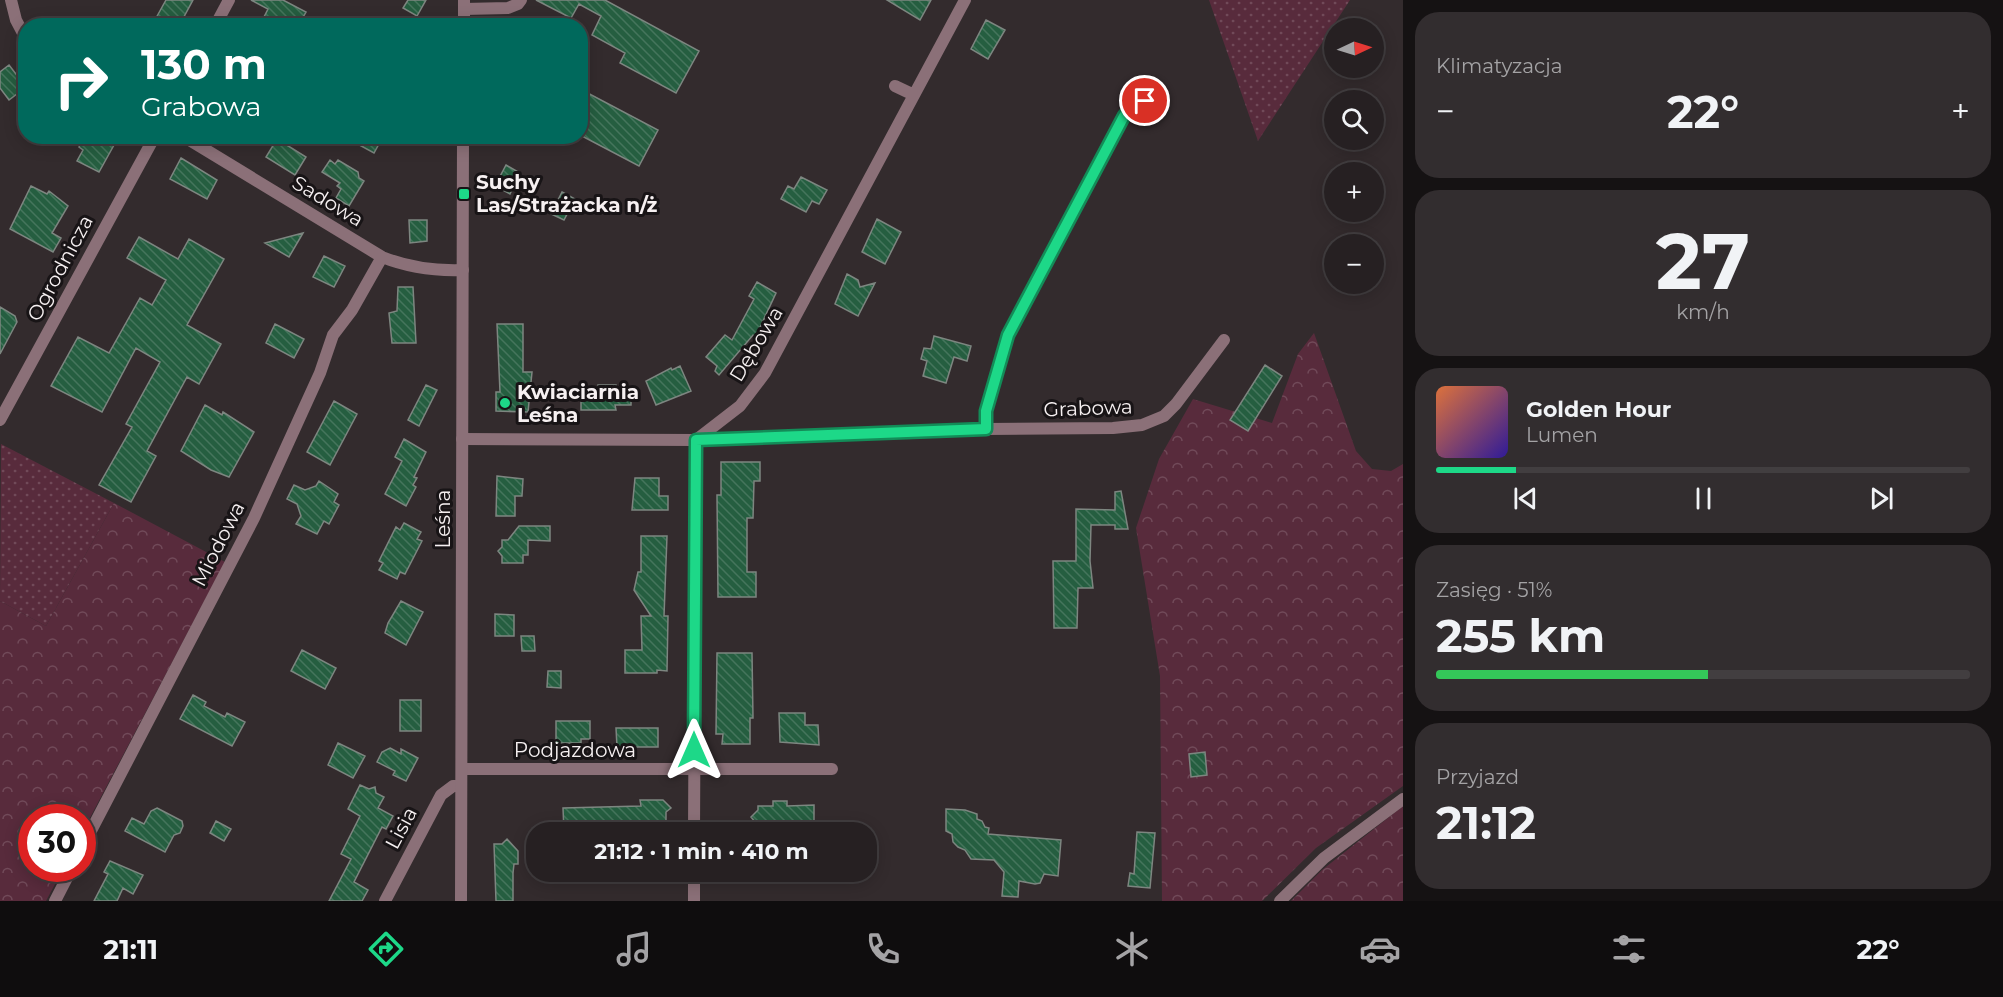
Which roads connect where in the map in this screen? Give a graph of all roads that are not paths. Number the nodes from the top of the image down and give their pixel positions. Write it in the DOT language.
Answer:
graph roads {
  1 [pos="11,0"];
  2 [pos="229,0"];
  3 [pos="521,0"];
  4 [pos="965,0"];
  5 [pos="464,5"];
  6 [pos="219,18"];
  7 [pos="18,25"];
  8 [pos="895,86"];
  9 [pos="914,95"];
  10 [pos="1145,101"];
  11 [pos="151,144"];
  12 [pos="196,144"];
  13 [pos="463,144"];
  14 [pos="382,256"];
  15 [pos="463,270"];
  16 [pos="1224,340"];
  17 [pos="0,420"];
  18 [pos="986,429"];
  19 [pos="462,439"];
  20 [pos="696,440"];
  21 [pos="462,769"];
  22 [pos="832,769"];
  23 [pos="694,770"];
  24 [pos="461,786"];
  25 [pos="1403,799"];
  26 [pos="96,821"];
  27 [pos="694,822"];
  28 [pos="65,882"];
  29 [pos="694,882"];
  30 [pos="55,901"];
  31 [pos="386,901"];
  32 [pos="461,901"];
  33 [pos="694,901"];
  34 [pos="1280,901"];
  1 -- 7 [label="street"];
  2 -- 6 [label="street"];
  3 -- 5 [label="street"];
  4 -- 9 [label="street, Dębowa"];
  8 -- 9 [label="street"];
  9 -- 20 [label="street, Dębowa"];
  10 -- 18 [label="street"];
  11 -- 17 [label="street, Ogrodnicza"];
  12 -- 14 [label="street, Sadowa"];
  13 -- 15 [label="street, Leśna"];
  14 -- 15 [label="street, Sadowa"];
  14 -- 26 [label="street, Miodowa"];
  15 -- 19 [label="street, Leśna"];
  16 -- 18 [label="street, Grabowa"];
  18 -- 20 [label="street, Grabowa"];
  19 -- 20 [label="street, Grabowa"];
  19 -- 21 [label="street, Leśna"];
  20 -- 23 [label="street"];
  21 -- 23 [label="street, Podjazdowa"];
  21 -- 24 [label="street, Leśna"];
  22 -- 23 [label="street, Podjazdowa"];
  23 -- 27 [label="street"];
  24 -- 31 [label="street, Lisia"];
  24 -- 32 [label="street, Leśna"];
  25 -- 34 [label="street"];
  28 -- 30 [label="street"];
  29 -- 33 [label="street"];
}
